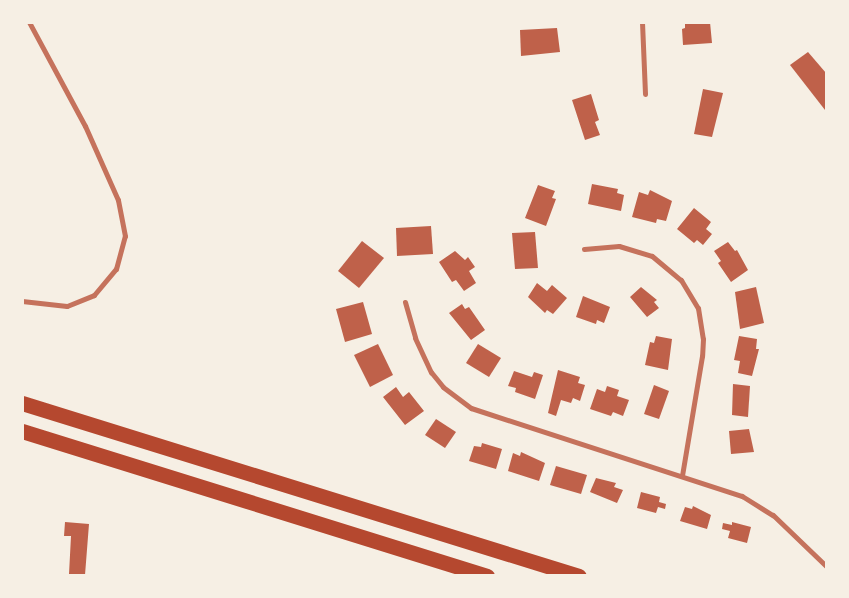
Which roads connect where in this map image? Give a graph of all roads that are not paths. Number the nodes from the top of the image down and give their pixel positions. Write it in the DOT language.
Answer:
graph roads {
  1 [pos="29,22"];
  2 [pos="642,22"];
  3 [pos="645,94"];
  4 [pos="584,249"];
  5 [pos="22,301"];
  6 [pos="405,302"];
  7 [pos="22,403"];
  8 [pos="22,431"];
  9 [pos="682,475"];
  10 [pos="826,566"];
  11 [pos="487,576"];
  12 [pos="579,576"];
  1 -- 5 [label="street"];
  2 -- 3 [label="street"];
  4 -- 9 [label="street"];
  6 -- 9 [label="street"];
  7 -- 12 [label="highway"];
  8 -- 11 [label="highway"];
  9 -- 10 [label="street"];
}
